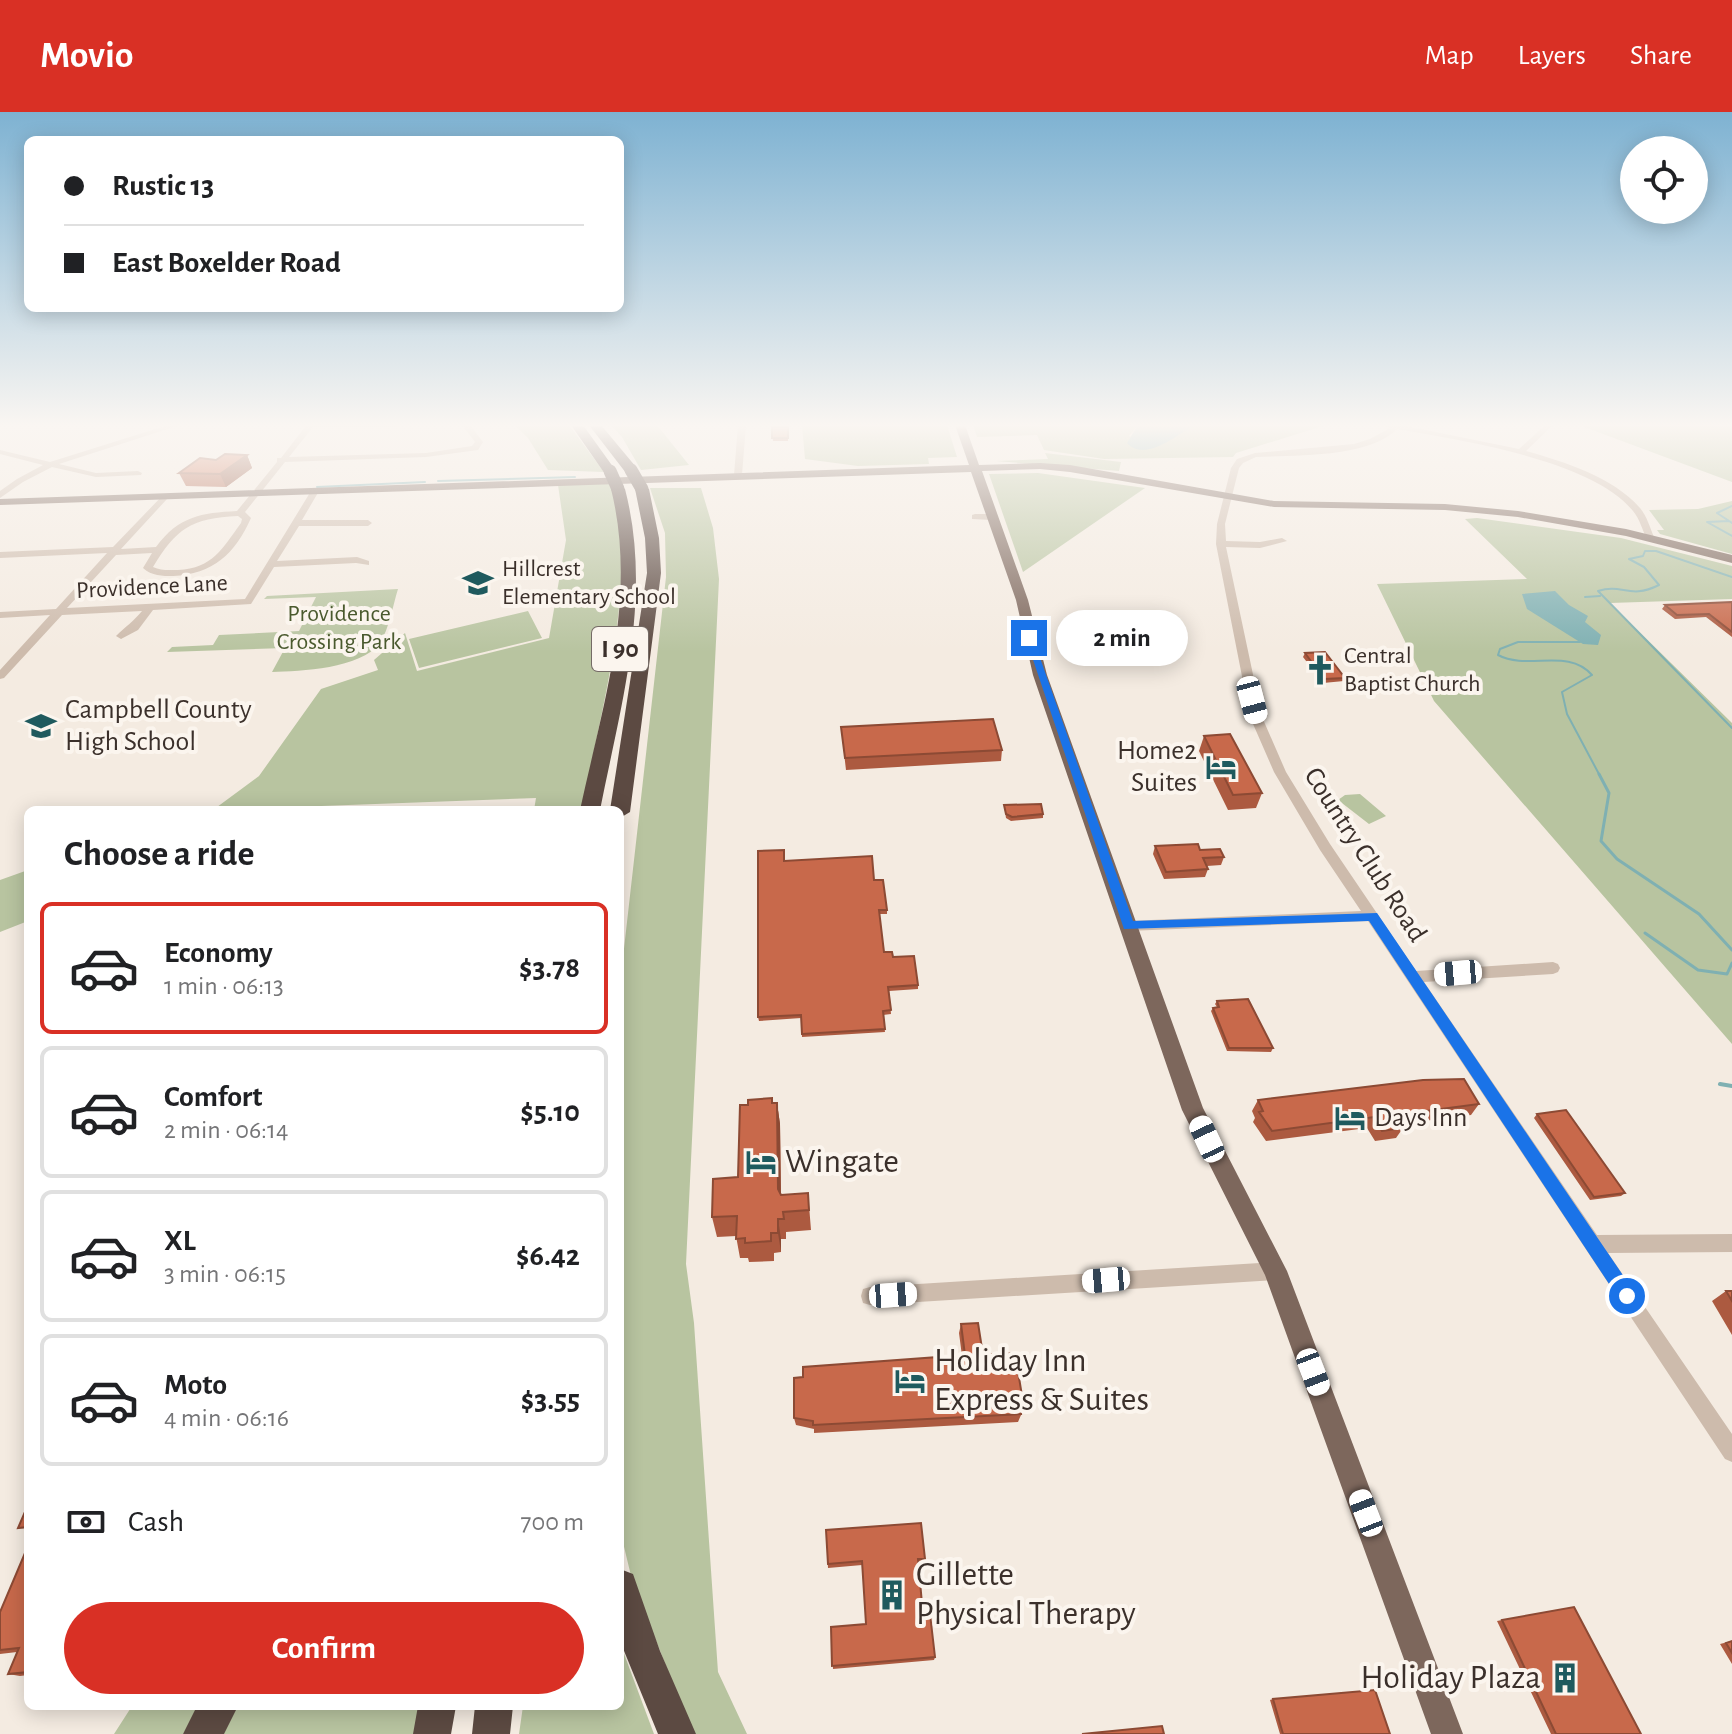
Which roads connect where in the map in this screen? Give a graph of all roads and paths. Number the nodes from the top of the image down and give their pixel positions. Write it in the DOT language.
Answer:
graph roads {
  1 [pos="43,501"];
  2 [pos="161,501"];
  3 [pos="249,501"];
  4 [pos="309,501"];
  5 [pos="621,501"];
  6 [pos="644,501"];
  7 [pos="981,501"];
  8 [pos="1227,501"];
  9 [pos="1259,501"];
  10 [pos="1627,501"];
  11 [pos="0,502"];
  12 [pos="240,513"];
  13 [pos="295,523"];
  14 [pos="368,523"];
  15 [pos="1650,537"];
  16 [pos="1282,541"];
  17 [pos="1221,544"];
  18 [pos="163,548"];
  19 [pos="117,550"];
  20 [pos="0,555"];
  21 [pos="1732,559"];
  22 [pos="366,563"];
  23 [pos="271,564"];
  24 [pos="150,607"];
  25 [pos="58,612"];
  26 [pos="0,615"];
  27 [pos="121,636"];
  28 [pos="0,676"];
  29 [pos="623,791"];
  30 [pos="591,806"];
  31 [pos="621,806"];
  32 [pos="622,806"];
  33 [pos="1372,916"];
  34 [pos="1128,926"];
  35 [pos="1553,968"];
  36 [pos="1413,977"];
  37 [pos="1732,1243"];
  38 [pos="1593,1244"];
  39 [pos="1275,1271"];
  40 [pos="870,1296"];
  41 [pos="1732,1452"];
  42 [pos="624,1599"];
  43 [pos="217,1710"];
  44 [pos="436,1710"];
  45 [pos="494,1710"];
  46 [pos="202,1734"];
  47 [pos="432,1734"];
  48 [pos="491,1734"];
  49 [pos="677,1734"];
  50 [pos="1447,1734"];
  1 -- 11 [label="main road"];
  2 -- 19 [label="street"];
  3 -- 12 [label="street"];
  4 -- 13 [label="street"];
  5 -- 30 [label="highway, I 90, bridge"];
  6 -- 29 [label="highway, I 90, bridge"];
  7 -- 34 [label="main road"];
  8 -- 17 [label="street, Country Club Road"];
  9 -- 15 [label="main road"];
  10 -- 15 [label="street"];
  12 -- 18 [label="street"];
  12 -- 18 [label="street"];
  13 -- 14 [label="street"];
  13 -- 23 [label="street"];
  15 -- 21 [label="main road"];
  16 -- 17 [label="street"];
  17 -- 33 [label="street, Country Club Road"];
  18 -- 19 [label="street"];
  19 -- 20 [label="street"];
  19 -- 25 [label="street"];
  22 -- 23 [label="street"];
  23 -- 24 [label="street, Providence Lane"];
  24 -- 25 [label="street, Providence Lane"];
  24 -- 27 [label="street"];
  25 -- 26 [label="street, Providence Lane"];
  25 -- 28 [label="street"];
  29 -- 31 [label="highway, I 90"];
  29 -- 32 [label="highway, I 90"];
  33 -- 34 [label="street"];
  33 -- 36 [label="street, Country Club Road"];
  34 -- 39 [label="main road"];
  35 -- 36 [label="street"];
  36 -- 38 [label="street, Country Club Road"];
  37 -- 38 [label="street"];
  38 -- 41 [label="street, Country Club Road"];
  39 -- 40 [label="street"];
  39 -- 50 [label="main road"];
  42 -- 49 [label="highway"];
  43 -- 46 [label="highway"];
  44 -- 47 [label="highway"];
  45 -- 48 [label="highway"];
}
